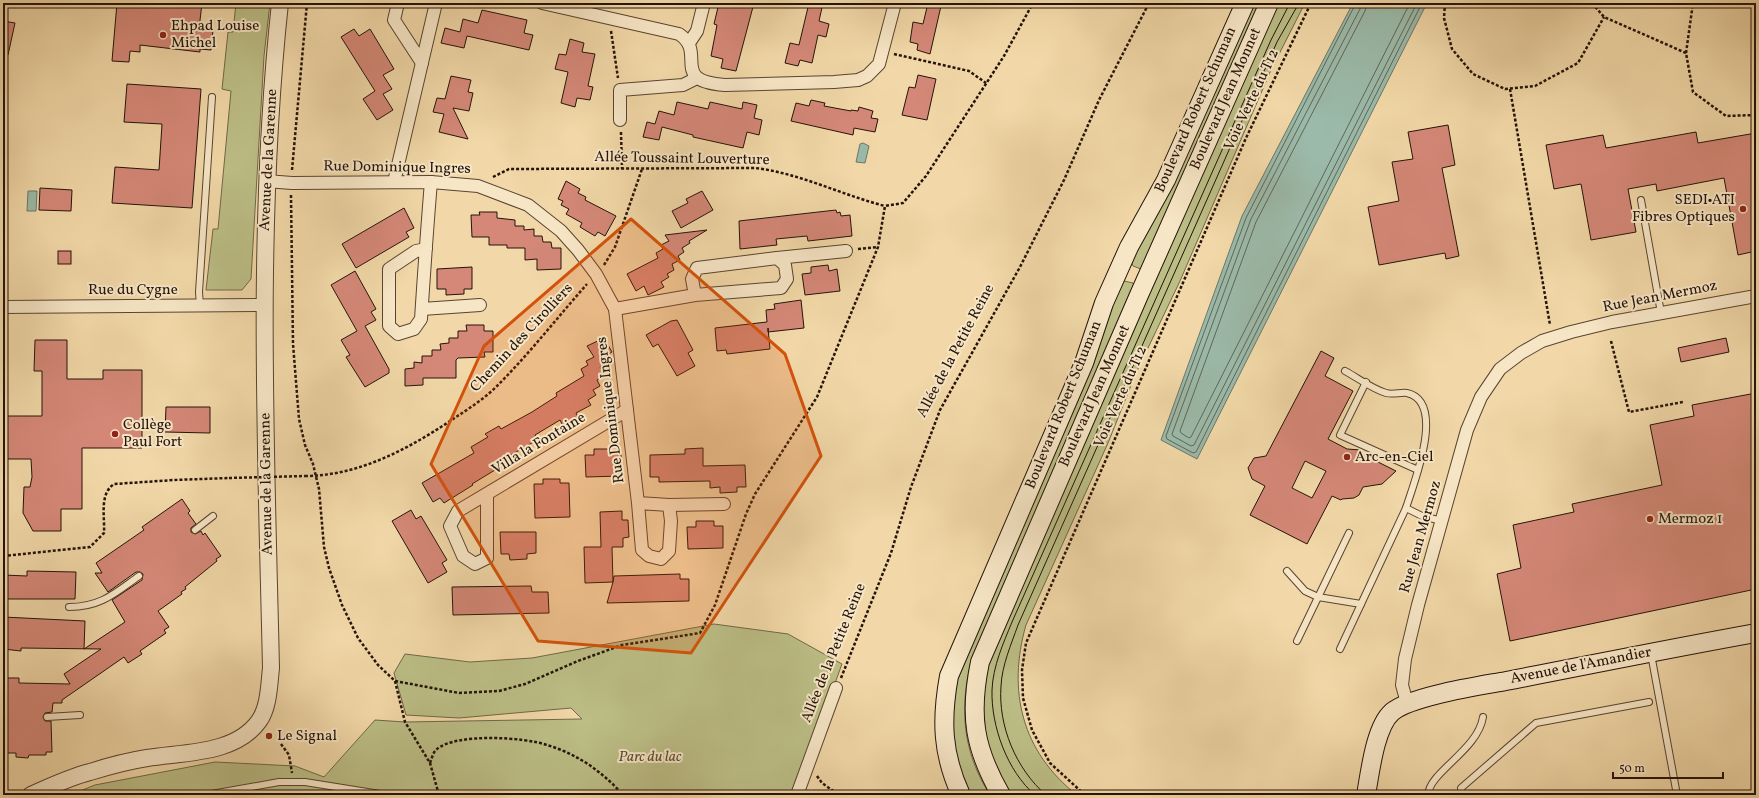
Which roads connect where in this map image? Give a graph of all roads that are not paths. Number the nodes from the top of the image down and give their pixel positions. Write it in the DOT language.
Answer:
graph roads {
  1 [pos="280,3"];
  2 [pos="398,3"];
  3 [pos="436,3"];
  4 [pos="542,3"];
  5 [pos="704,3"];
  6 [pos="895,3"];
  7 [pos="1245,3"];
  8 [pos="1269,3"];
  9 [pos="689,43"];
  10 [pos="422,62"];
  11 [pos="698,78"];
  12 [pos="212,97"];
  13 [pos="620,120"];
  14 [pos="266,181"];
  15 [pos="394,182"];
  16 [pos="431,182"];
  17 [pos="1641,200"];
  18 [pos="426,249"];
  19 [pos="846,251"];
  20 [pos="776,258"];
  21 [pos="696,295"];
  22 [pos="1756,296"];
  23 [pos="264,305"];
  24 [pos="480,305"];
  25 [pos="200,306"];
  26 [pos="3,307"];
  27 [pos="422,309"];
  28 [pos="615,309"];
  29 [pos="1661,313"];
  30 [pos="1345,371"];
  31 [pos="1366,382"];
  32 [pos="627,410"];
  33 [pos="1418,470"];
  34 [pos="487,494"];
  35 [pos="638,503"];
  36 [pos="724,504"];
  37 [pos="669,505"];
  38 [pos="1406,508"];
  39 [pos="213,516"];
  40 [pos="1442,521"];
  41 [pos="195,530"];
  42 [pos="1349,533"];
  43 [pos="1287,571"];
  44 [pos="139,576"];
  45 [pos="1318,597"];
  46 [pos="1361,604"];
  47 [pos="69,607"];
  48 [pos="1756,633"];
  49 [pos="1297,641"];
  50 [pos="1340,649"];
  51 [pos="1651,652"];
  52 [pos="836,688"];
  53 [pos="1649,702"];
  54 [pos="1407,703"];
  55 [pos="80,715"];
  56 [pos="47,717"];
  57 [pos="1483,717"];
  58 [pos="31,795"];
  59 [pos="206,795"];
  60 [pos="386,795"];
  61 [pos="797,795"];
  62 [pos="961,795"];
  63 [pos="1001,795"];
  64 [pos="1366,795"];
  65 [pos="1428,795"];
  66 [pos="1462,795"];
  67 [pos="1677,795"];
  1 -- 14 [label="street, Avenue de la Garenne"];
  2 -- 10 [label="street"];
  3 -- 10 [label="street"];
  4 -- 9 [label="street"];
  5 -- 9 [label="street"];
  6 -- 11 [label="street"];
  7 -- 62 [label="main road, Boulevard Robert Schuman"];
  8 -- 63 [label="main road, Boulevard Jean Monnet"];
  9 -- 11 [label="street"];
  10 -- 15 [label="street"];
  11 -- 13 [label="street"];
  12 -- 25 [label="lane"];
  14 -- 15 [label="street, Rue Dominique Ingres"];
  14 -- 23 [label="street, Avenue de la Garenne"];
  15 -- 16 [label="street, Rue Dominique Ingres"];
  16 -- 18 [label="street"];
  16 -- 28 [label="street, Rue Dominique Ingres"];
  17 -- 29 [label="lane"];
  18 -- 27 [label="street"];
  18 -- 27 [label="street"];
  19 -- 20 [label="street"];
  20 -- 21 [label="street"];
  20 -- 21 [label="street"];
  21 -- 28 [label="street"];
  22 -- 29 [label="street, Rue Jean Mermoz"];
  23 -- 25 [label="street, Rue du Cygne"];
  23 -- 58 [label="street, Avenue de la Garenne"];
  24 -- 27 [label="street"];
  25 -- 26 [label="street, Rue du Cygne"];
  28 -- 32 [label="street, Rue Dominique Ingres"];
  29 -- 40 [label="street, Rue Jean Mermoz"];
  30 -- 31 [label="lane"];
  31 -- 33 [label="lane"];
  31 -- 33 [label="lane"];
  32 -- 34 [label="street, Villa la Fontaine"];
  32 -- 35 [label="street, Rue Dominique Ingres"];
  33 -- 38 [label="lane"];
  34 -- 34 [label="street, Villa la Fontaine"];
  35 -- 37 [label="street"];
  35 -- 37 [label="street, Rue Dominique Ingres"];
  36 -- 37 [label="street"];
  38 -- 40 [label="lane"];
  38 -- 46 [label="lane"];
  39 -- 41 [label="lane"];
  40 -- 54 [label="street, Rue Jean Mermoz"];
  42 -- 45 [label="lane"];
  43 -- 45 [label="lane"];
  44 -- 47 [label="lane"];
  45 -- 46 [label="lane"];
  45 -- 49 [label="lane"];
  46 -- 50 [label="lane"];
  48 -- 51 [label="main road, Avenue de l'Amandier"];
  51 -- 54 [label="main road, Avenue de l'Amandier"];
  51 -- 67 [label="lane"];
  52 -- 61 [label="street, Allée de la Petite Reine"];
  53 -- 66 [label="lane"];
  54 -- 64 [label="main road, Avenue de l'Amandier"];
  55 -- 56 [label="lane"];
  57 -- 65 [label="lane"];
  59 -- 60 [label="lane"];
}
